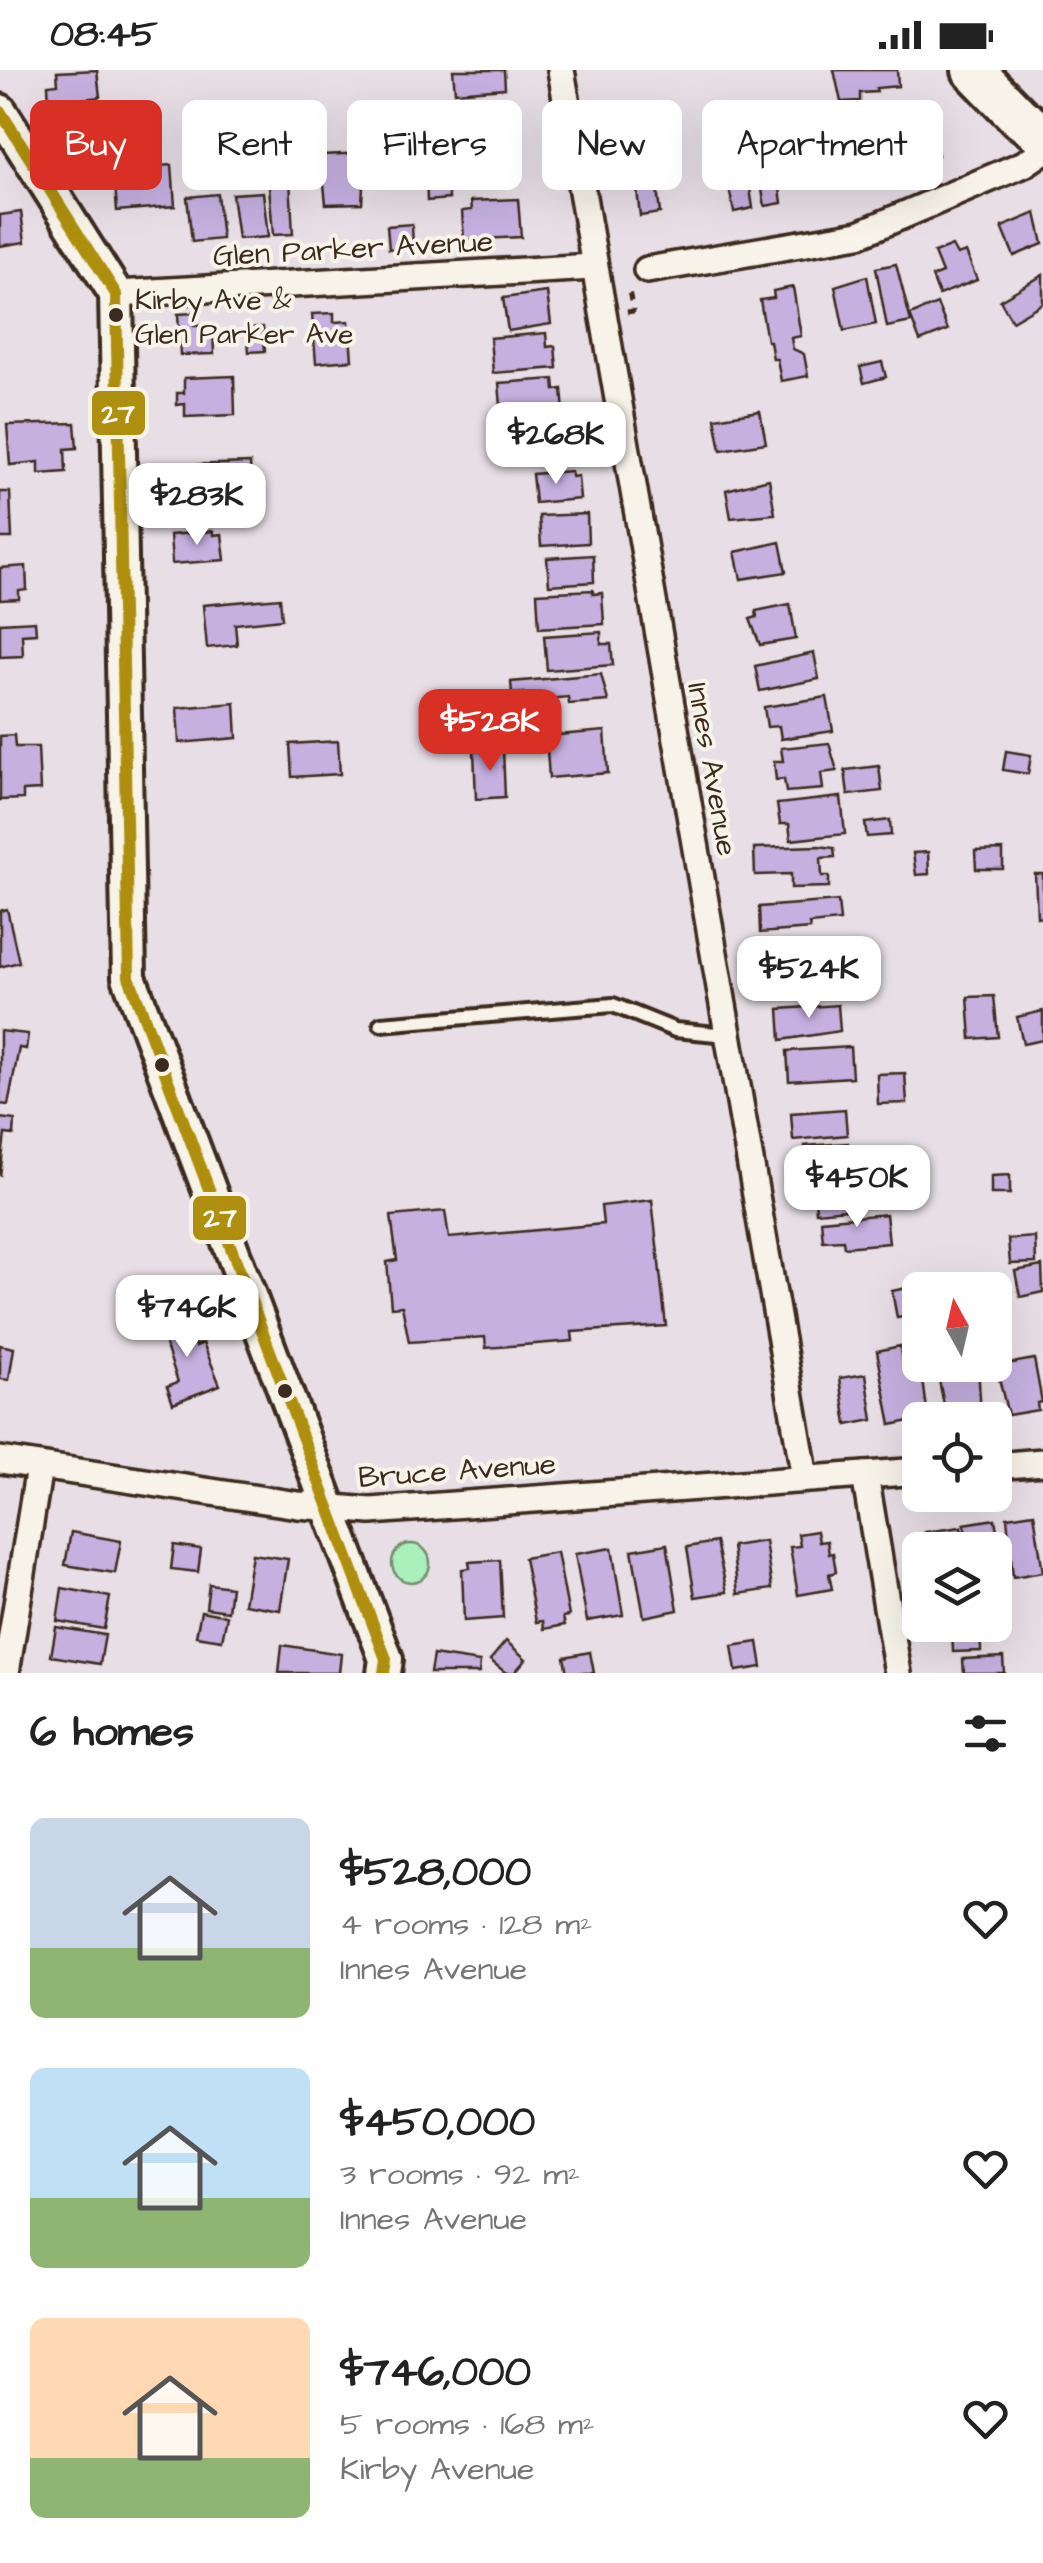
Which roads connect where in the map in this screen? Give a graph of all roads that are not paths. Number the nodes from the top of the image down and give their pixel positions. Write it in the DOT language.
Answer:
graph roads {
  1 [pos="561,70"];
  2 [pos="973,70"];
  3 [pos="0,112"];
  4 [pos="1043,135"];
  5 [pos="1043,152"];
  6 [pos="593,267"];
  7 [pos="636,271"];
  8 [pos="116,294"];
  9 [pos="382,1024"];
  10 [pos="727,1036"];
  11 [pos="0,1460"];
  12 [pos="1043,1462"];
  13 [pos="1012,1465"];
  14 [pos="39,1467"];
  15 [pos="902,1472"];
  16 [pos="864,1475"];
  17 [pos="805,1478"];
  18 [pos="330,1509"];
  19 [pos="6,1673"];
  20 [pos="384,1673"];
  21 [pos="898,1673"];
  1 -- 6 [label="street, Innes Avenue"];
  2 -- 4 [label="main road"];
  3 -- 8 [label="street"];
  5 -- 7 [label="street"];
  6 -- 8 [label="street, Glen Parker Avenue"];
  6 -- 10 [label="street, Innes Avenue"];
  8 -- 18 [label="street"];
  9 -- 10 [label="lane"];
  10 -- 17 [label="street, Innes Avenue"];
  11 -- 14 [label="street, Bruce Avenue"];
  12 -- 13 [label="street"];
  14 -- 18 [label="street, Bruce Avenue"];
  14 -- 19 [label="street"];
  15 -- 16 [label="street, Bruce Avenue"];
  16 -- 17 [label="street, Bruce Avenue"];
  16 -- 21 [label="street"];
  17 -- 18 [label="street, Bruce Avenue"];
  18 -- 20 [label="street"];
}
